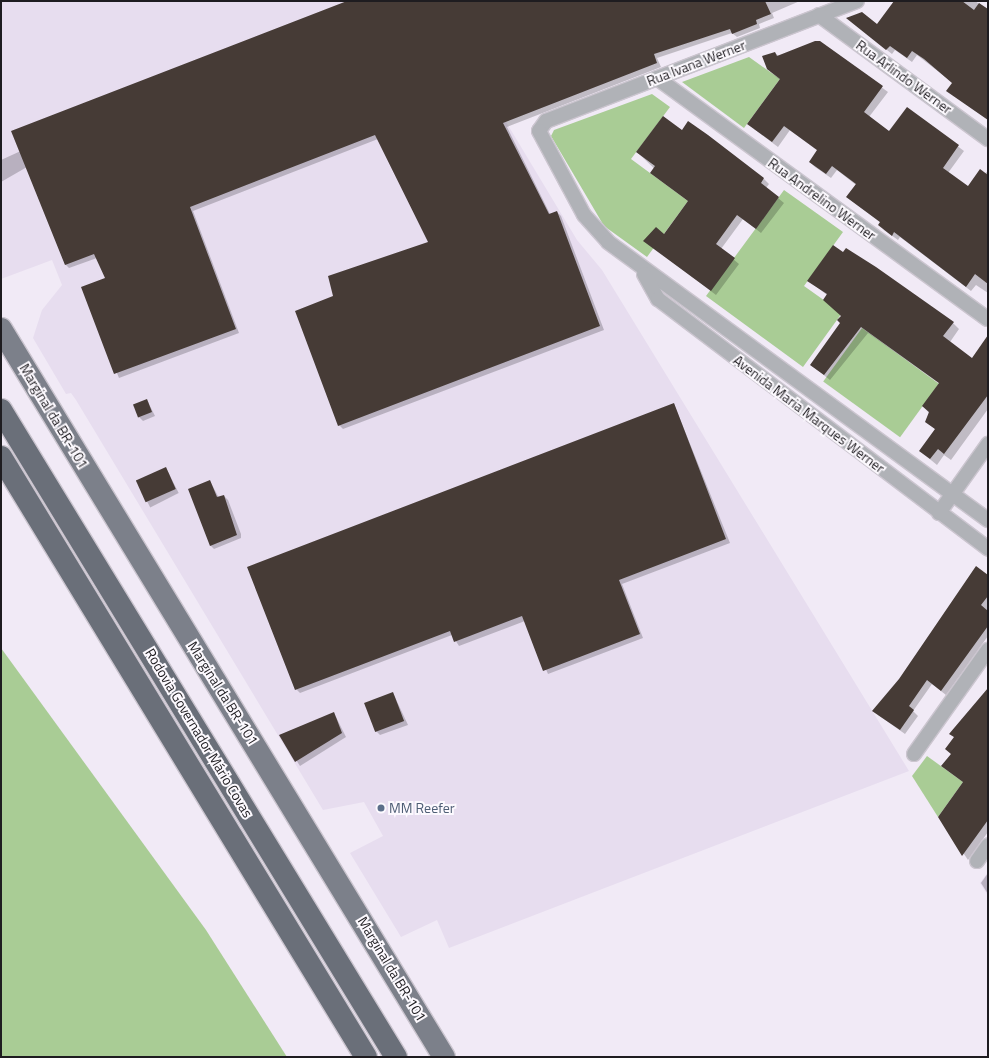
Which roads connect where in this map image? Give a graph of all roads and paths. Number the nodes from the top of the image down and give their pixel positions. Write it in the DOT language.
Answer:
graph roads {
  1 [pos="857,1"];
  2 [pos="819,15"];
  3 [pos="657,78"];
  4 [pos="539,131"];
  5 [pos="988,139"];
  6 [pos="640,268"];
  7 [pos="988,319"];
  8 [pos="1,329"];
  9 [pos="1,410"];
  10 [pos="988,444"];
  11 [pos="1,457"];
  12 [pos="952,494"];
  13 [pos="938,513"];
  14 [pos="988,520"];
  15 [pos="988,549"];
  16 [pos="988,650"];
  17 [pos="914,754"];
  18 [pos="988,845"];
  19 [pos="977,861"];
  20 [pos="366,1057"];
  21 [pos="396,1057"];
  22 [pos="444,1057"];
  1 -- 2 [label="street, Rua Ivana Werner"];
  2 -- 3 [label="street, Rua Ivana Werner"];
  2 -- 5 [label="street, Rua Arlindo Werner"];
  3 -- 4 [label="street, Rua Ivana Werner"];
  3 -- 7 [label="street, Rua Andrelino Werner"];
  4 -- 6 [label="street, Avenida Maria Marques Werner"];
  6 -- 12 [label="street, Avenida Maria Marques Werner"];
  6 -- 13 [label="street, Avenida Maria Marques Werner"];
  8 -- 22 [label="main road, Marginal da BR-101"];
  9 -- 21 [label="highway, Rodovia Governador Mário Covas"];
  10 -- 12 [label="street"];
  11 -- 20 [label="highway, Rodovia Governador Mário Covas"];
  12 -- 13 [label="street"];
  12 -- 14 [label="street, Avenida Maria Marques Werner"];
  13 -- 15 [label="street, Avenida Maria Marques Werner"];
  16 -- 17 [label="street"];
  18 -- 19 [label="street"];
}
